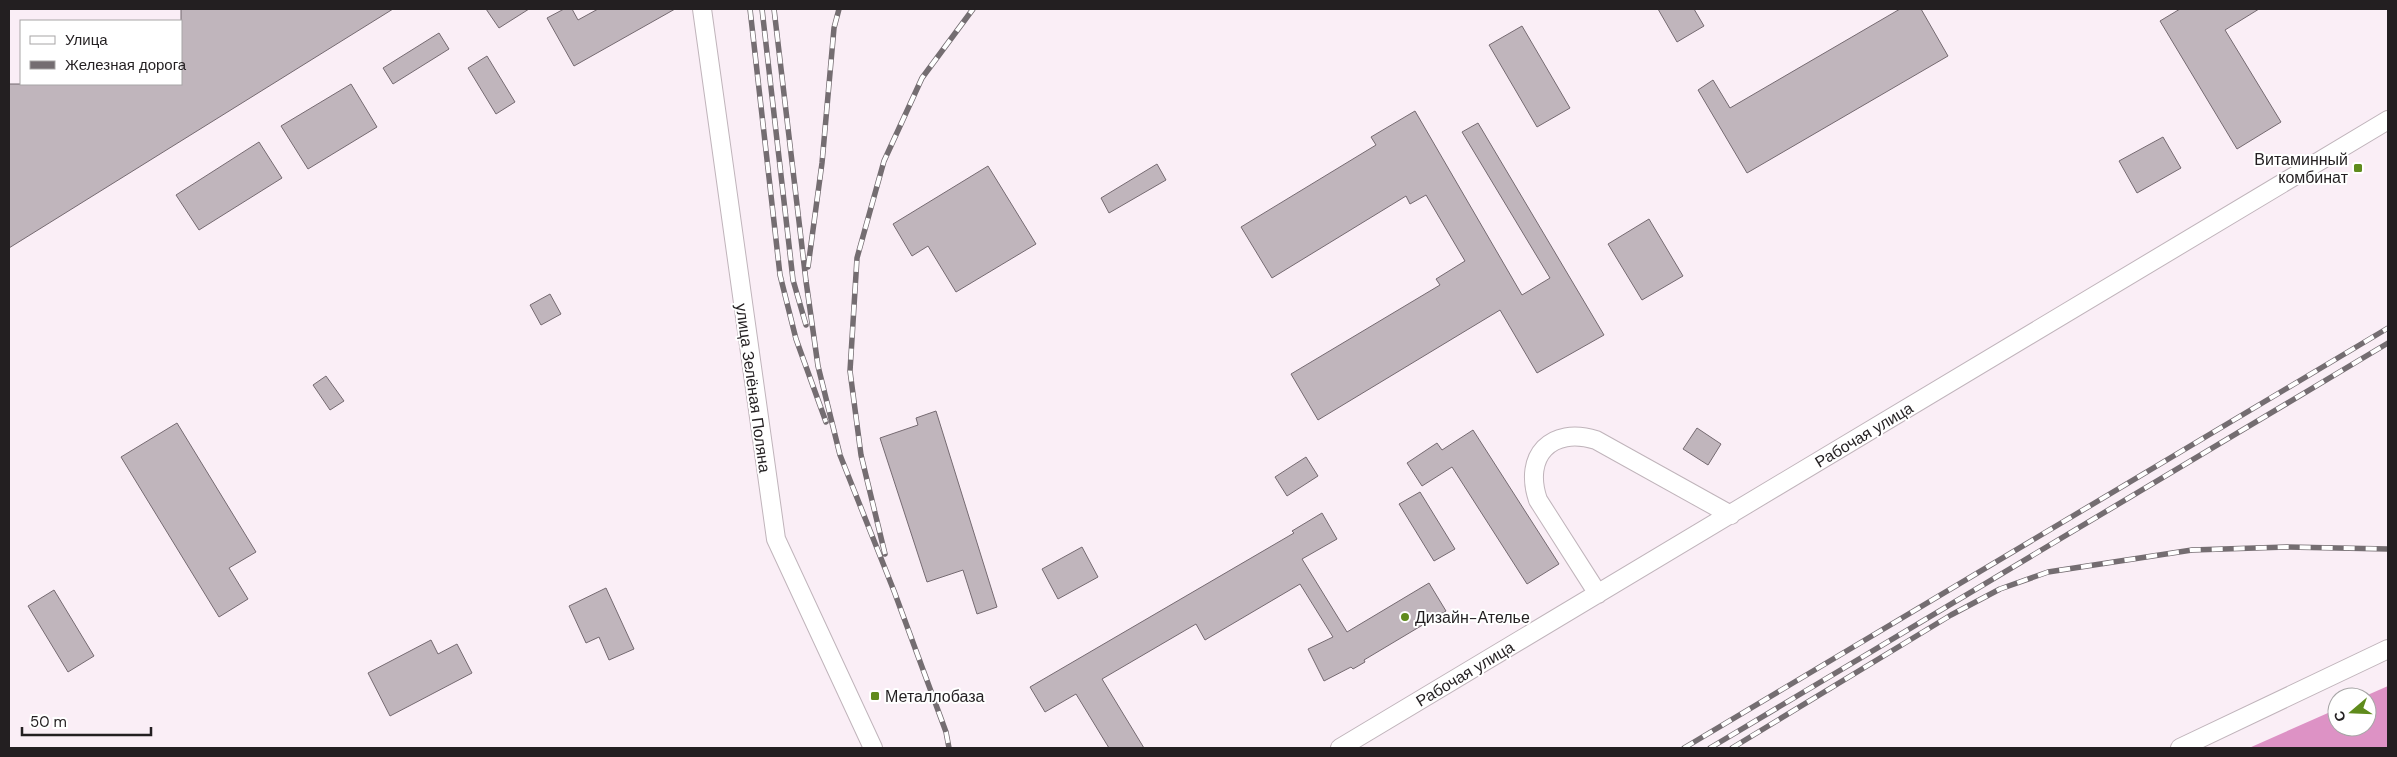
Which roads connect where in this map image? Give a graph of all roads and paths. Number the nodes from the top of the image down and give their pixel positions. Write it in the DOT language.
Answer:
graph roads {
  1 [pos="702,9"];
  2 [pos="2388,120"];
  3 [pos="1731,515"];
  4 [pos="1598,594"];
  5 [pos="2388,649"];
  6 [pos="873,748"];
  7 [pos="1340,748"];
  8 [pos="2180,748"];
  1 -- 6 [label="street, улица Зелёная Поляна"];
  2 -- 3 [label="street, Рабочая улица"];
  3 -- 4 [label="street, Рабочая улица"];
  3 -- 4 [label="street"];
  4 -- 7 [label="street, Рабочая улица"];
  5 -- 8 [label="street"];
}
